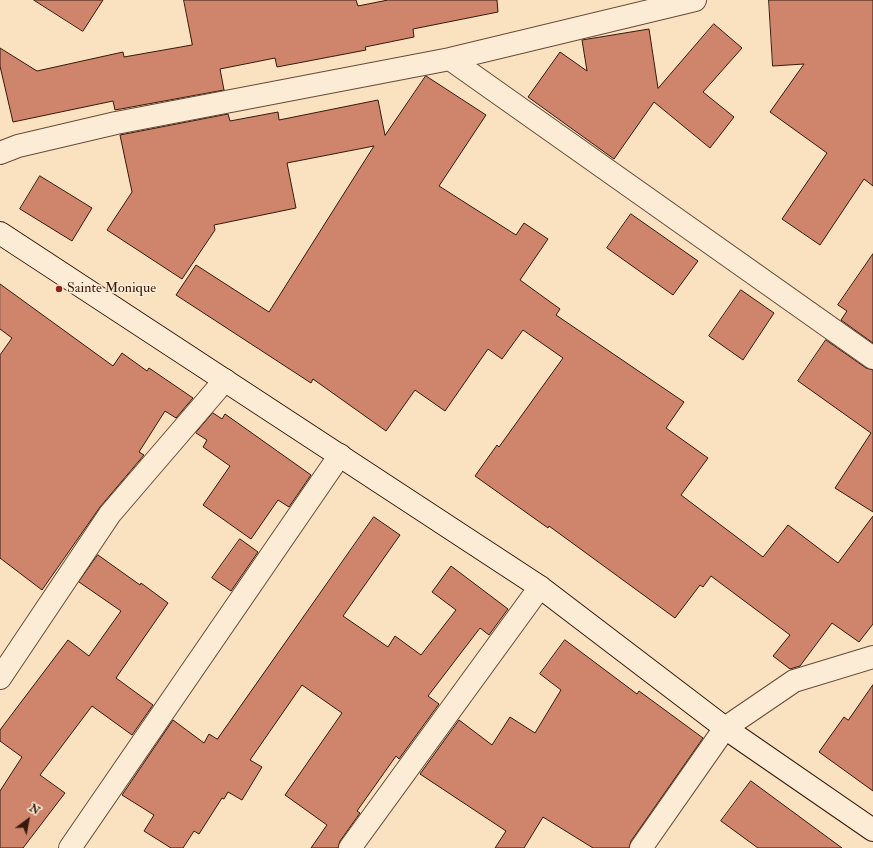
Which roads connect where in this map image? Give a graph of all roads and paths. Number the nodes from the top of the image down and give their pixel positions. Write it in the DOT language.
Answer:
graph roads {
  1 [pos="695,0"];
  2 [pos="644,6"];
  3 [pos="450,59"];
  4 [pos="0,153"];
  5 [pos="0,233"];
  6 [pos="873,358"];
  7 [pos="225,380"];
  8 [pos="340,455"];
  9 [pos="540,587"];
  10 [pos="873,656"];
  11 [pos="0,678"];
  12 [pos="725,728"];
  13 [pos="873,830"];
  14 [pos="70,848"];
  15 [pos="350,848"];
  16 [pos="641,848"];
  1 -- 2 [label="street"];
  2 -- 3 [label="street"];
  3 -- 4 [label="street"];
  3 -- 6 [label="street"];
  5 -- 7 [label="street"];
  7 -- 8 [label="street"];
  7 -- 11 [label="street"];
  8 -- 9 [label="street"];
  8 -- 14 [label="street"];
  9 -- 12 [label="street"];
  9 -- 15 [label="street"];
  10 -- 12 [label="street"];
  12 -- 13 [label="street"];
  12 -- 16 [label="street"];
}
